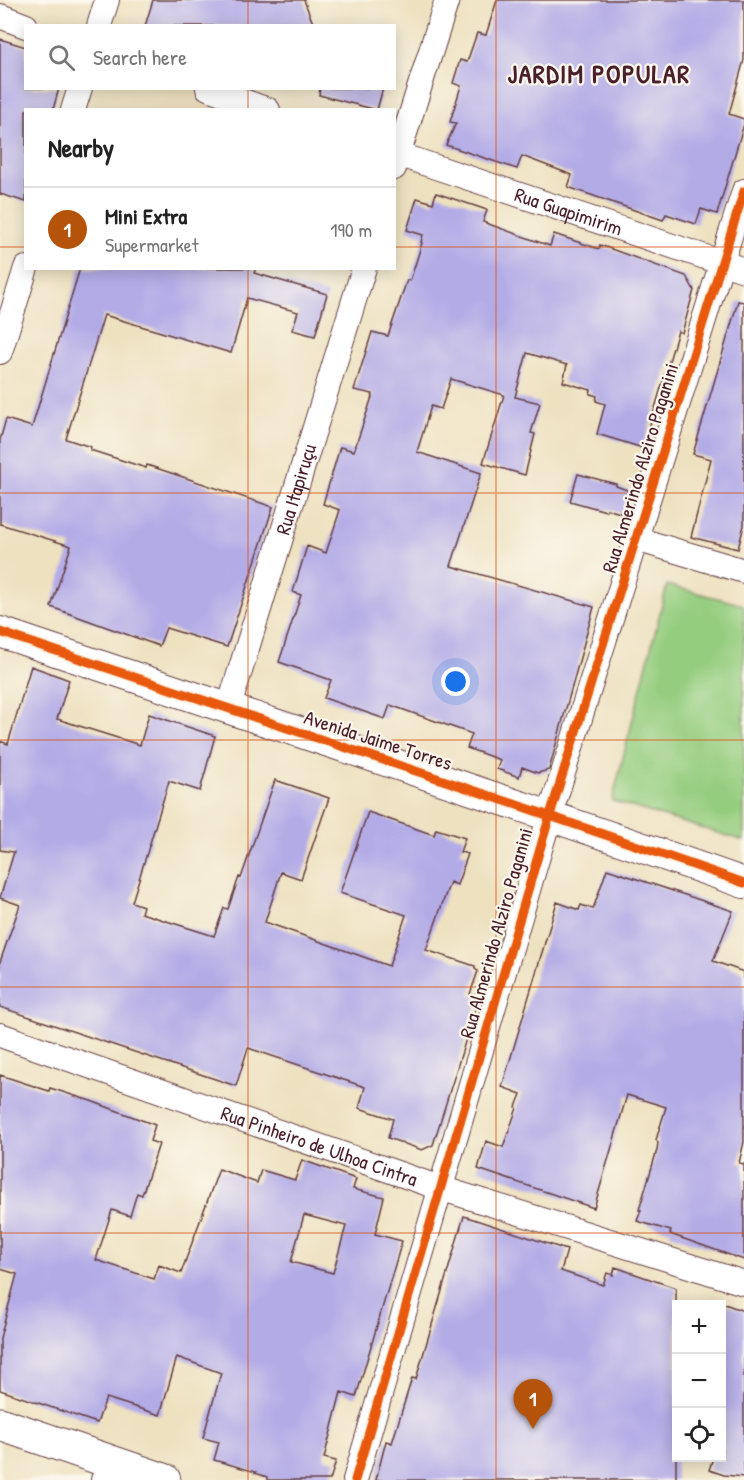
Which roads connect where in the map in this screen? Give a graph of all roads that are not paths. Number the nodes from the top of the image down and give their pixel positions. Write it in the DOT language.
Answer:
graph roads {
  1 [pos="106,0"];
  2 [pos="447,0"];
  3 [pos="0,16"];
  4 [pos="100,24"];
  5 [pos="24,25"];
  6 [pos="79,90"];
  7 [pos="213,90"];
  8 [pos="74,108"];
  9 [pos="263,108"];
  10 [pos="396,159"];
  11 [pos="744,191"];
  12 [pos="733,266"];
  13 [pos="25,270"];
  14 [pos="363,270"];
  15 [pos="0,352"];
  16 [pos="636,539"];
  17 [pos="744,571"];
  18 [pos="0,632"];
  19 [pos="228,710"];
  20 [pos="550,815"];
  21 [pos="744,883"];
  22 [pos="0,1035"];
  23 [pos="440,1188"];
  24 [pos="744,1283"];
  25 [pos="0,1424"];
  26 [pos="113,1472"];
  27 [pos="164,1480"];
  28 [pos="355,1480"];
  1 -- 4 [label="street"];
  2 -- 10 [label="street"];
  3 -- 5 [label="street"];
  6 -- 8 [label="street"];
  7 -- 9 [label="street"];
  10 -- 12 [label="street, Rua Guapimirim"];
  11 -- 12 [label="street, Rua Almerindo Alziro Paganini"];
  12 -- 16 [label="street, Rua Almerindo Alziro Paganini"];
  13 -- 15 [label="street"];
  14 -- 19 [label="street, Rua Itapiruçu"];
  16 -- 17 [label="street"];
  16 -- 20 [label="street, Rua Almerindo Alziro Paganini"];
  18 -- 19 [label="street, Avenida Jaime Torres"];
  19 -- 20 [label="street, Avenida Jaime Torres"];
  20 -- 21 [label="street, Avenida Jaime Torres"];
  20 -- 23 [label="street, Rua Almerindo Alziro Paganini"];
  22 -- 23 [label="street, Rua Pinheiro de Ulhoa Cintra"];
  23 -- 24 [label="street, Rua Pinheiro de Ulhoa Cintra"];
  23 -- 28 [label="street, Rua Almerindo Alziro Paganini"];
  25 -- 26 [label="main road"];
  26 -- 27 [label="main road"];
}
